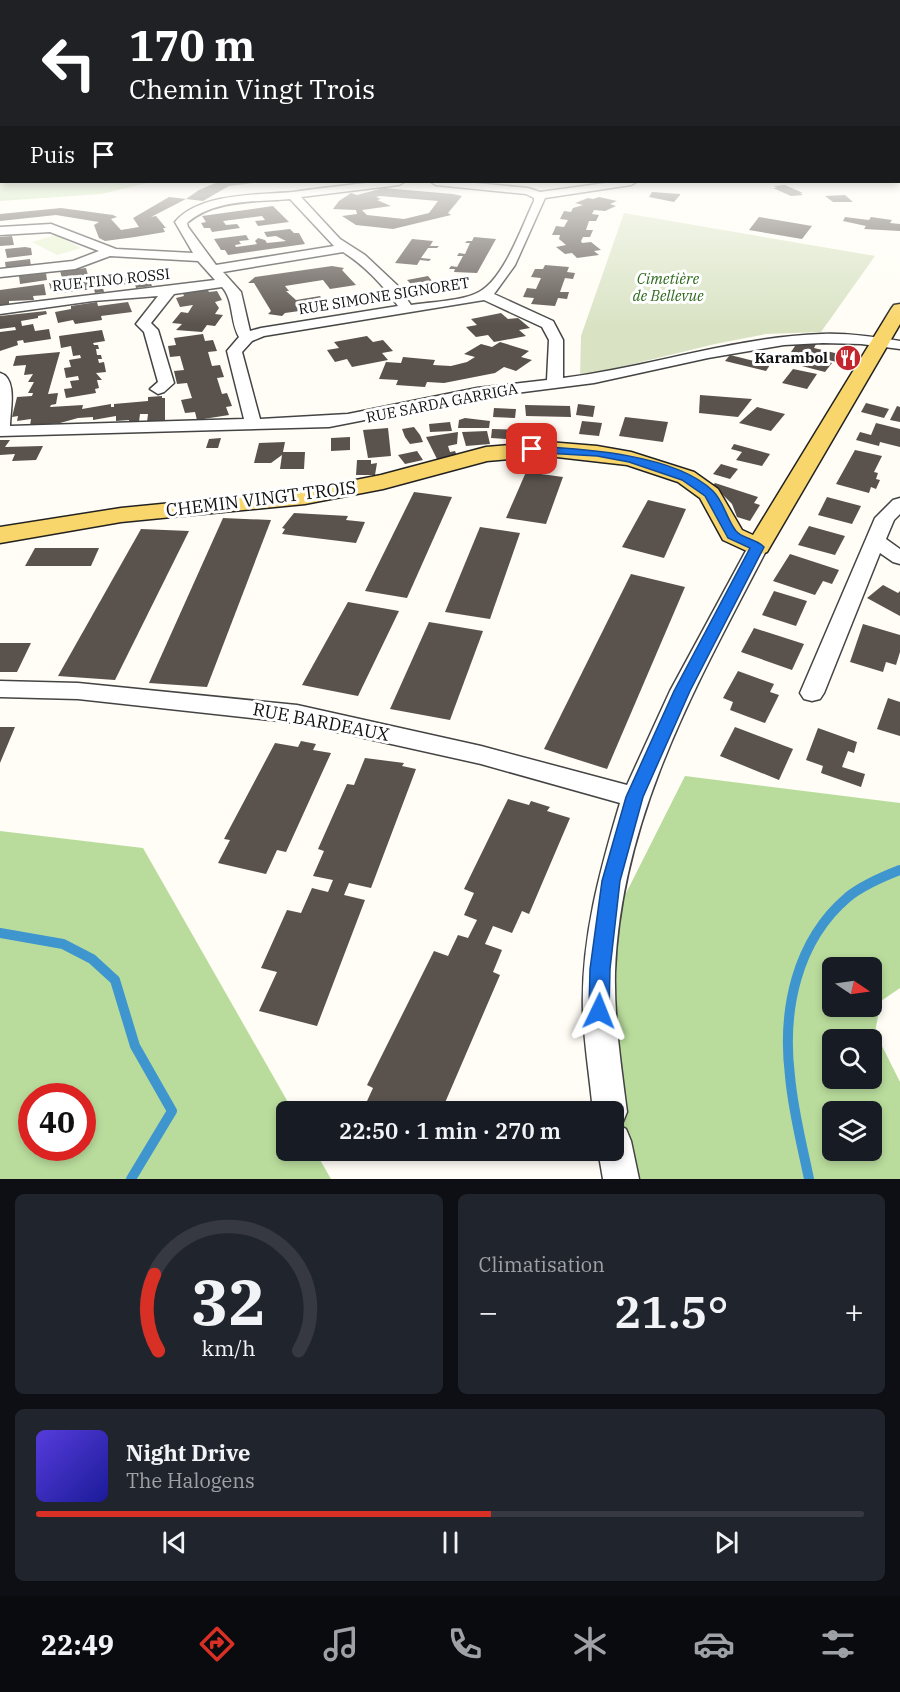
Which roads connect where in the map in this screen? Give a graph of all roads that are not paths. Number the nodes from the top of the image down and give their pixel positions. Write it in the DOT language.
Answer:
graph roads {
  1 [pos="189,215"];
  2 [pos="311,215"];
  3 [pos="533,215"];
  4 [pos="0,231"];
  5 [pos="351,251"];
  6 [pos="108,252"];
  7 [pos="202,257"];
  8 [pos="215,269"];
  9 [pos="0,273"];
  10 [pos="226,282"];
  11 [pos="168,292"];
  12 [pos="485,295"];
  13 [pos="407,309"];
  14 [pos="900,309"];
  15 [pos="0,310"];
  16 [pos="247,338"];
  17 [pos="890,343"];
  18 [pos="0,378"];
  19 [pos="555,384"];
  20 [pos="158,389"];
  21 [pos="253,423"];
  22 [pos="0,431"];
  23 [pos="900,504"];
  24 [pos="4,535"];
  25 [pos="876,541"];
  26 [pos="758,547"];
  27 [pos="900,558"];
  28 [pos="0,689"];
  29 [pos="812,693"];
  30 [pos="635,797"];
  31 [pos="609,1101"];
  32 [pos="618,1161"];
  33 [pos="621,1179"];
  1 -- 7 [label="street"];
  2 -- 5 [label="street"];
  3 -- 12 [label="street, RUE SIMONE SIGNORET"];
  4 -- 6 [label="street"];
  5 -- 8 [label="street"];
  5 -- 13 [label="street"];
  6 -- 7 [label="street"];
  6 -- 9 [label="street"];
  7 -- 8 [label="street"];
  8 -- 10 [label="street"];
  10 -- 11 [label="street, RUE TINO ROSSI"];
  10 -- 16 [label="street"];
  11 -- 15 [label="street, RUE TINO ROSSI"];
  11 -- 20 [label="street"];
  12 -- 13 [label="street, RUE SIMONE SIGNORET"];
  12 -- 19 [label="street"];
  13 -- 16 [label="street, RUE SIMONE SIGNORET"];
  14 -- 17 [label="main road"];
  16 -- 21 [label="street"];
  17 -- 19 [label="street, RUE SARDA GARRIGA"];
  17 -- 26 [label="main road"];
  18 -- 22 [label="street"];
  19 -- 21 [label="street, RUE SARDA GARRIGA"];
  21 -- 22 [label="street, RUE SARDA GARRIGA"];
  23 -- 25 [label="street"];
  24 -- 26 [label="main road, CHEMIN VINGT TROIS"];
  25 -- 27 [label="street"];
  25 -- 29 [label="street"];
  26 -- 30 [label="street"];
  28 -- 30 [label="street, RUE BARDEAUX"];
  30 -- 31 [label="street"];
  32 -- 33 [label="street"];
}
